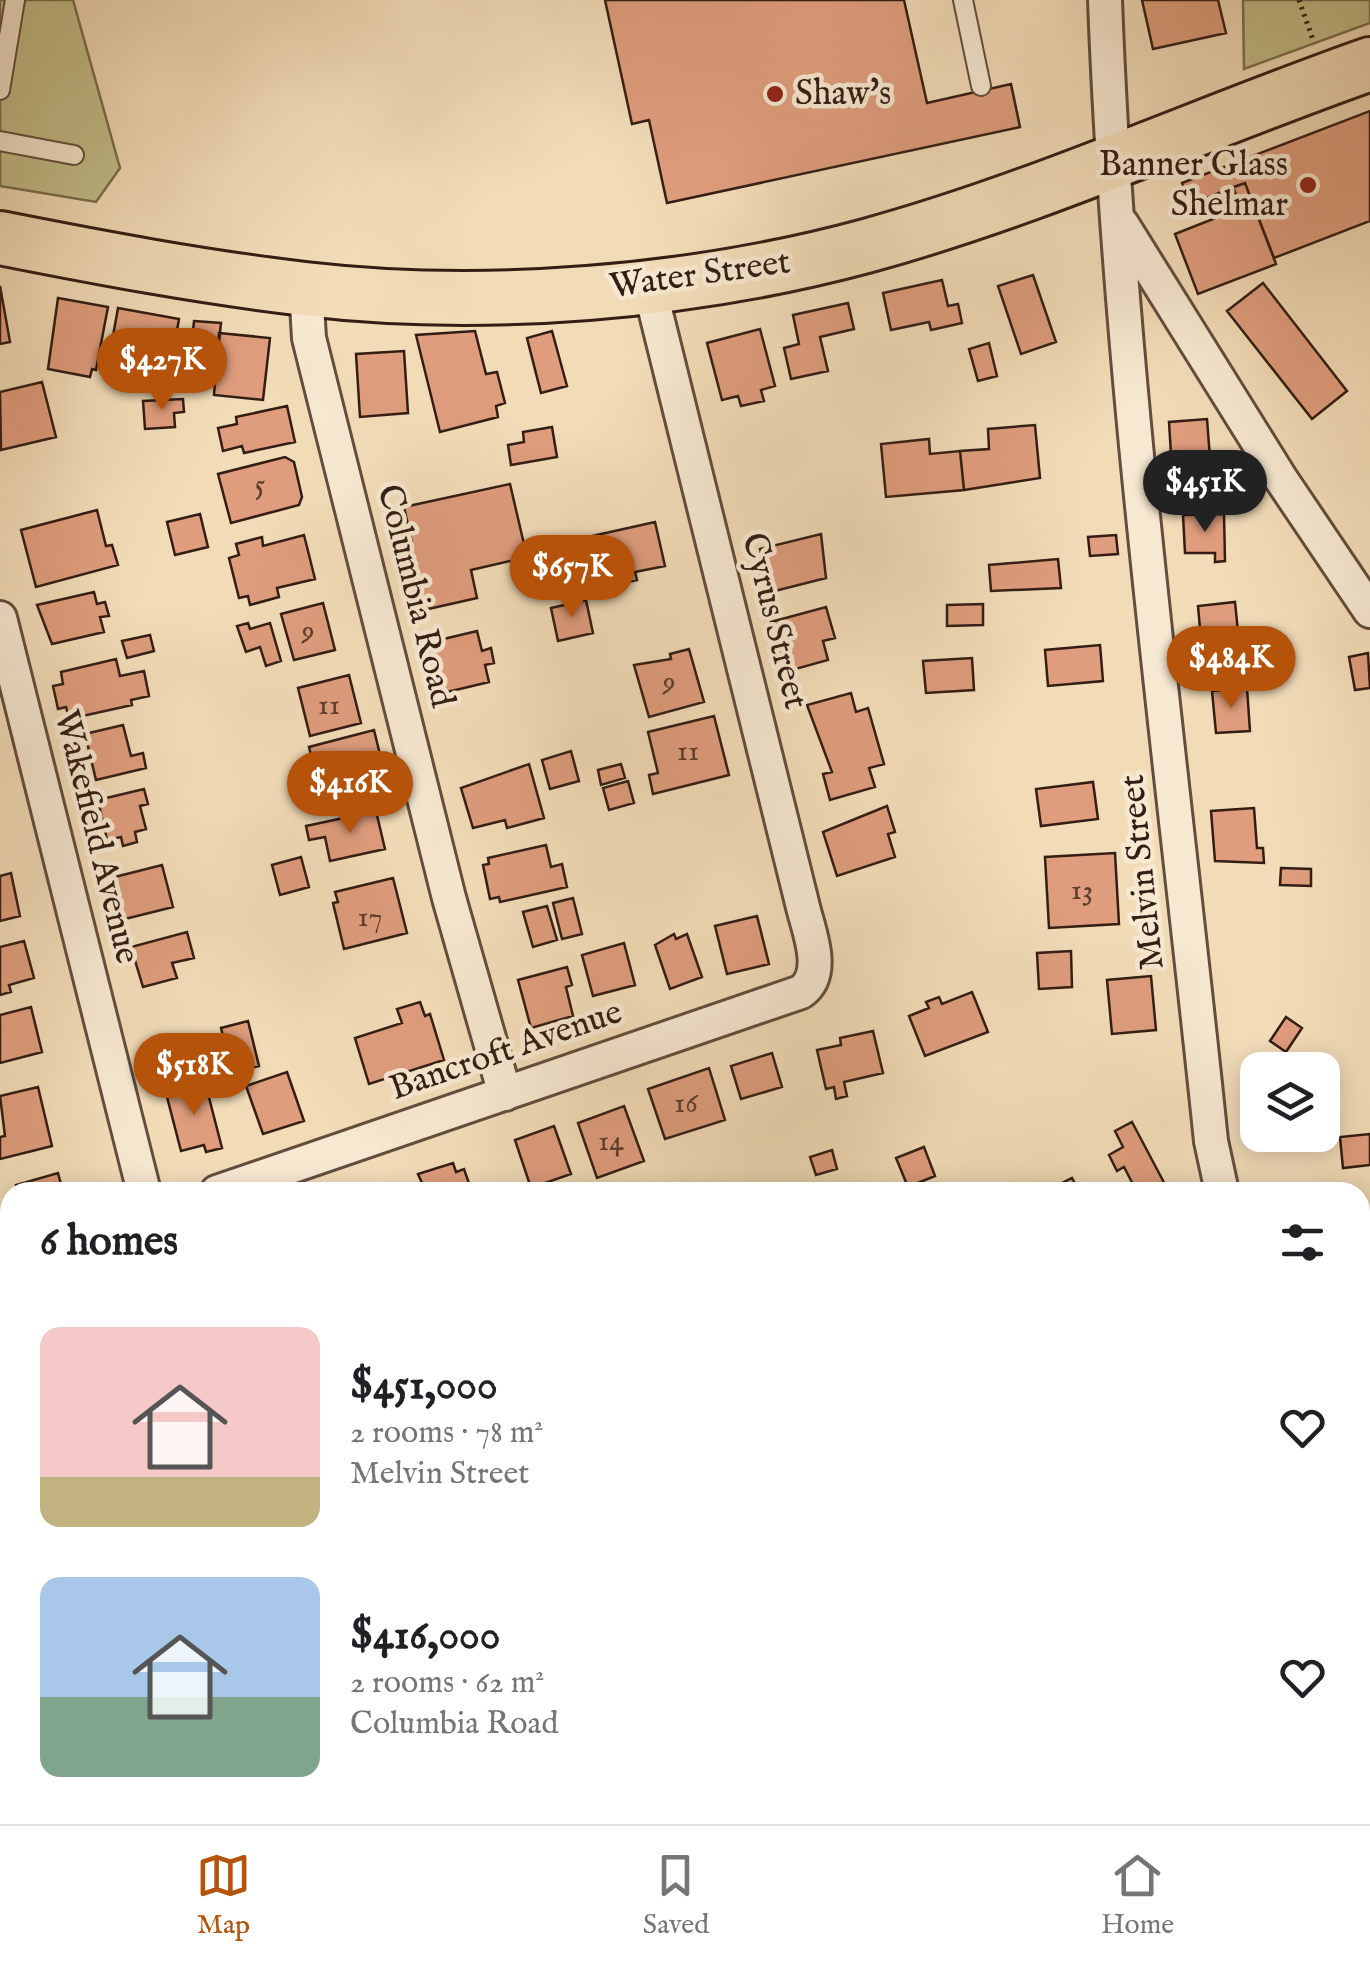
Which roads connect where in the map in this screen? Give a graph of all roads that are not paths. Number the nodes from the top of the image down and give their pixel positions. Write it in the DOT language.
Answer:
graph roads {
  1 [pos="15,0"];
  2 [pos="963,0"];
  3 [pos="1105,0"];
  4 [pos="1370,64"];
  5 [pos="981,86"];
  6 [pos="0,90"];
  7 [pos="0,141"];
  8 [pos="74,155"];
  9 [pos="1111,161"];
  10 [pos="1116,214"];
  11 [pos="0,238"];
  12 [pos="649,285"];
  13 [pos="306,289"];
  14 [pos="1175,311"];
  15 [pos="1130,362"];
  16 [pos="1370,611"];
  17 [pos="0,618"];
  18 [pos="814,977"];
  19 [pos="504,1094"];
  20 [pos="141,1182"];
  21 [pos="246,1182"];
  22 [pos="1220,1182"];
  1 -- 6 [label="lane"];
  2 -- 5 [label="lane"];
  3 -- 9 [label="street, Melvin Street"];
  4 -- 9 [label="main road, Water Street"];
  7 -- 8 [label="lane"];
  9 -- 10 [label="street, Melvin Street"];
  9 -- 12 [label="main road, Water Street"];
  10 -- 14 [label="street"];
  10 -- 15 [label="street, Melvin Street"];
  11 -- 13 [label="main road, Water Street"];
  12 -- 13 [label="main road, Water Street"];
  12 -- 18 [label="street, Cyrus Street"];
  13 -- 19 [label="street, Columbia Road"];
  14 -- 15 [label="street"];
  14 -- 16 [label="street"];
  15 -- 22 [label="street, Melvin Street"];
  17 -- 20 [label="street, Wakefield Avenue"];
  18 -- 19 [label="street, Bancroft Avenue"];
  19 -- 21 [label="street, Bancroft Avenue"];
}
